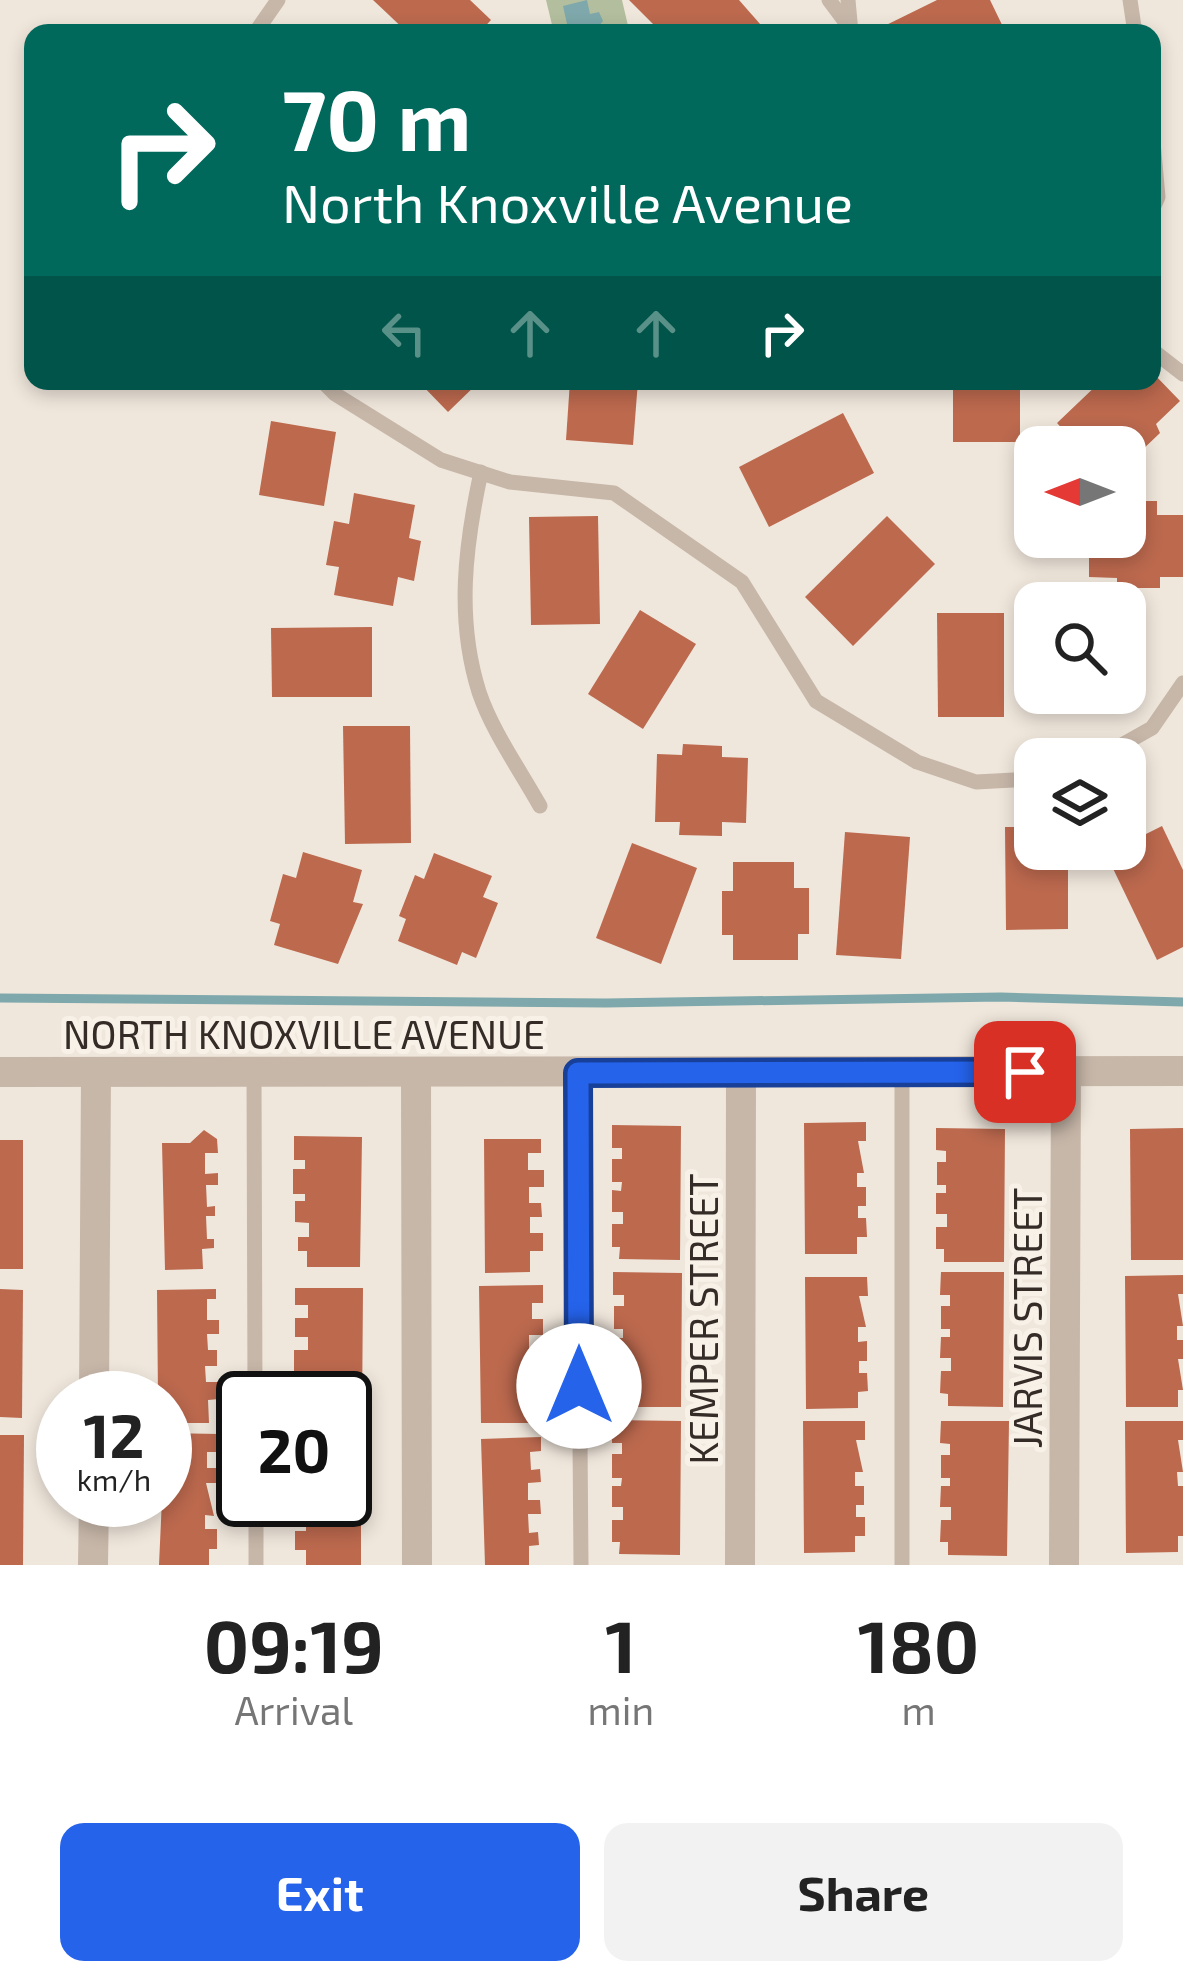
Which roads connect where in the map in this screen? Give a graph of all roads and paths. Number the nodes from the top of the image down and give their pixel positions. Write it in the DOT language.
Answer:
graph roads {
  1 [pos="330,390"];
  2 [pos="481,472"];
  3 [pos="1183,683"];
  4 [pos="1134,738"];
  5 [pos="1014,780"];
  6 [pos="540,806"];
  7 [pos="1183,1071"];
  8 [pos="0,1072"];
  9 [pos="96,1072"];
  10 [pos="254,1072"];
  11 [pos="416,1072"];
  12 [pos="1066,1072"];
  13 [pos="578,1073"];
  14 [pos="902,1073"];
  15 [pos="741,1074"];
  16 [pos="94,1371"];
  17 [pos="255,1371"];
  18 [pos="94,1527"];
  19 [pos="256,1527"];
  20 [pos="93,1565"];
  21 [pos="256,1565"];
  22 [pos="417,1565"];
  23 [pos="580,1565"];
  24 [pos="740,1565"];
  25 [pos="902,1565"];
  26 [pos="1064,1565"];
  1 -- 2 [label="lane"];
  2 -- 5 [label="lane"];
  2 -- 6 [label="lane"];
  3 -- 4 [label="lane"];
  7 -- 12 [label="street, NORTH KNOXVILLE AVENUE"];
  8 -- 9 [label="street, NORTH KNOXVILLE AVENUE"];
  9 -- 10 [label="street, NORTH KNOXVILLE AVENUE"];
  9 -- 16 [label="street"];
  10 -- 11 [label="street, NORTH KNOXVILLE AVENUE"];
  10 -- 17 [label="lane"];
  11 -- 13 [label="street, NORTH KNOXVILLE AVENUE"];
  11 -- 22 [label="street"];
  12 -- 14 [label="street, NORTH KNOXVILLE AVENUE"];
  12 -- 26 [label="street, JARVIS STREET"];
  13 -- 15 [label="street, NORTH KNOXVILLE AVENUE"];
  13 -- 23 [label="lane"];
  14 -- 15 [label="street, NORTH KNOXVILLE AVENUE"];
  14 -- 25 [label="lane"];
  15 -- 24 [label="street, KEMPER STREET"];
  18 -- 20 [label="street"];
  19 -- 21 [label="lane"];
}
